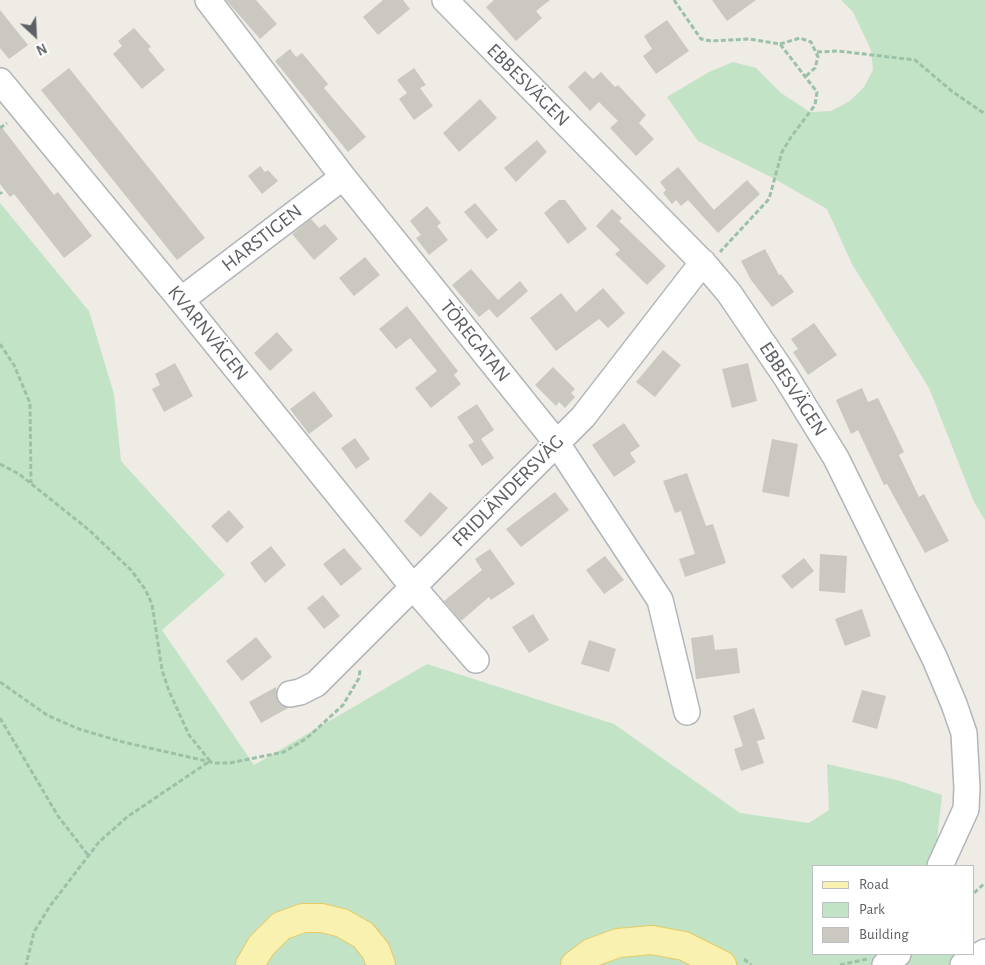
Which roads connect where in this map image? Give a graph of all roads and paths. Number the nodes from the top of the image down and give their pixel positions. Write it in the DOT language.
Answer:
graph roads {
  1 [pos="208,0"];
  2 [pos="445,0"];
  3 [pos="674,0"];
  4 [pos="780,44"];
  5 [pos="817,52"];
  6 [pos="806,76"];
  7 [pos="0,82"];
  8 [pos="985,114"];
  9 [pos="343,177"];
  10 [pos="705,265"];
  11 [pos="181,300"];
  12 [pos="0,344"];
  13 [pos="556,442"];
  14 [pos="0,464"];
  15 [pos="31,483"];
  16 [pos="413,587"];
  17 [pos="476,660"];
  18 [pos="360,669"];
  19 [pos="0,682"];
  20 [pos="290,694"];
  21 [pos="687,712"];
  22 [pos="0,718"];
  23 [pos="210,762"];
  24 [pos="976,803"];
  25 [pos="88,855"];
  26 [pos="941,865"];
  27 [pos="985,883"];
  28 [pos="975,892"];
  29 [pos="985,952"];
  30 [pos="895,955"];
  31 [pos="879,961"];
  32 [pos="26,965"];
  33 [pos="250,965"];
  34 [pos="381,965"];
  35 [pos="575,965"];
  36 [pos="722,965"];
  37 [pos="840,965"];
  38 [pos="963,965"];
  1 -- 9 [label="street, TÖREGATAN"];
  2 -- 10 [label="street, EBBESVÄGEN"];
  3 -- 4 [label="path"];
  4 -- 5 [label="path"];
  4 -- 6 [label="path"];
  5 -- 6 [label="path"];
  5 -- 8 [label="path"];
  6 -- 10 [label="path"];
  7 -- 11 [label="street, KVARNVÄGEN"];
  9 -- 11 [label="street, HARSTIGEN"];
  9 -- 13 [label="street, TÖREGATAN"];
  10 -- 13 [label="street, FRIDLÄNDERSVÄG"];
  10 -- 24 [label="street, EBBESVÄGEN"];
  11 -- 16 [label="street, KVARNVÄGEN"];
  12 -- 15 [label="path"];
  13 -- 16 [label="street, FRIDLÄNDERSVÄG"];
  13 -- 21 [label="street, TÖREGATAN"];
  14 -- 15 [label="path"];
  15 -- 23 [label="path"];
  16 -- 17 [label="street, KVARNVÄGEN"];
  16 -- 20 [label="street, FRIDLÄNDERSVÄG"];
  18 -- 23 [label="path"];
  19 -- 23 [label="path"];
  22 -- 25 [label="path"];
  23 -- 25 [label="path"];
  24 -- 26 [label="street, EBBESVÄGEN"];
  25 -- 32 [label="path"];
  27 -- 28 [label="path"];
  29 -- 38 [label="street"];
  30 -- 31 [label="street"];
  31 -- 37 [label="path"];
  33 -- 34 [label="main road"];
  35 -- 36 [label="main road"];
}
